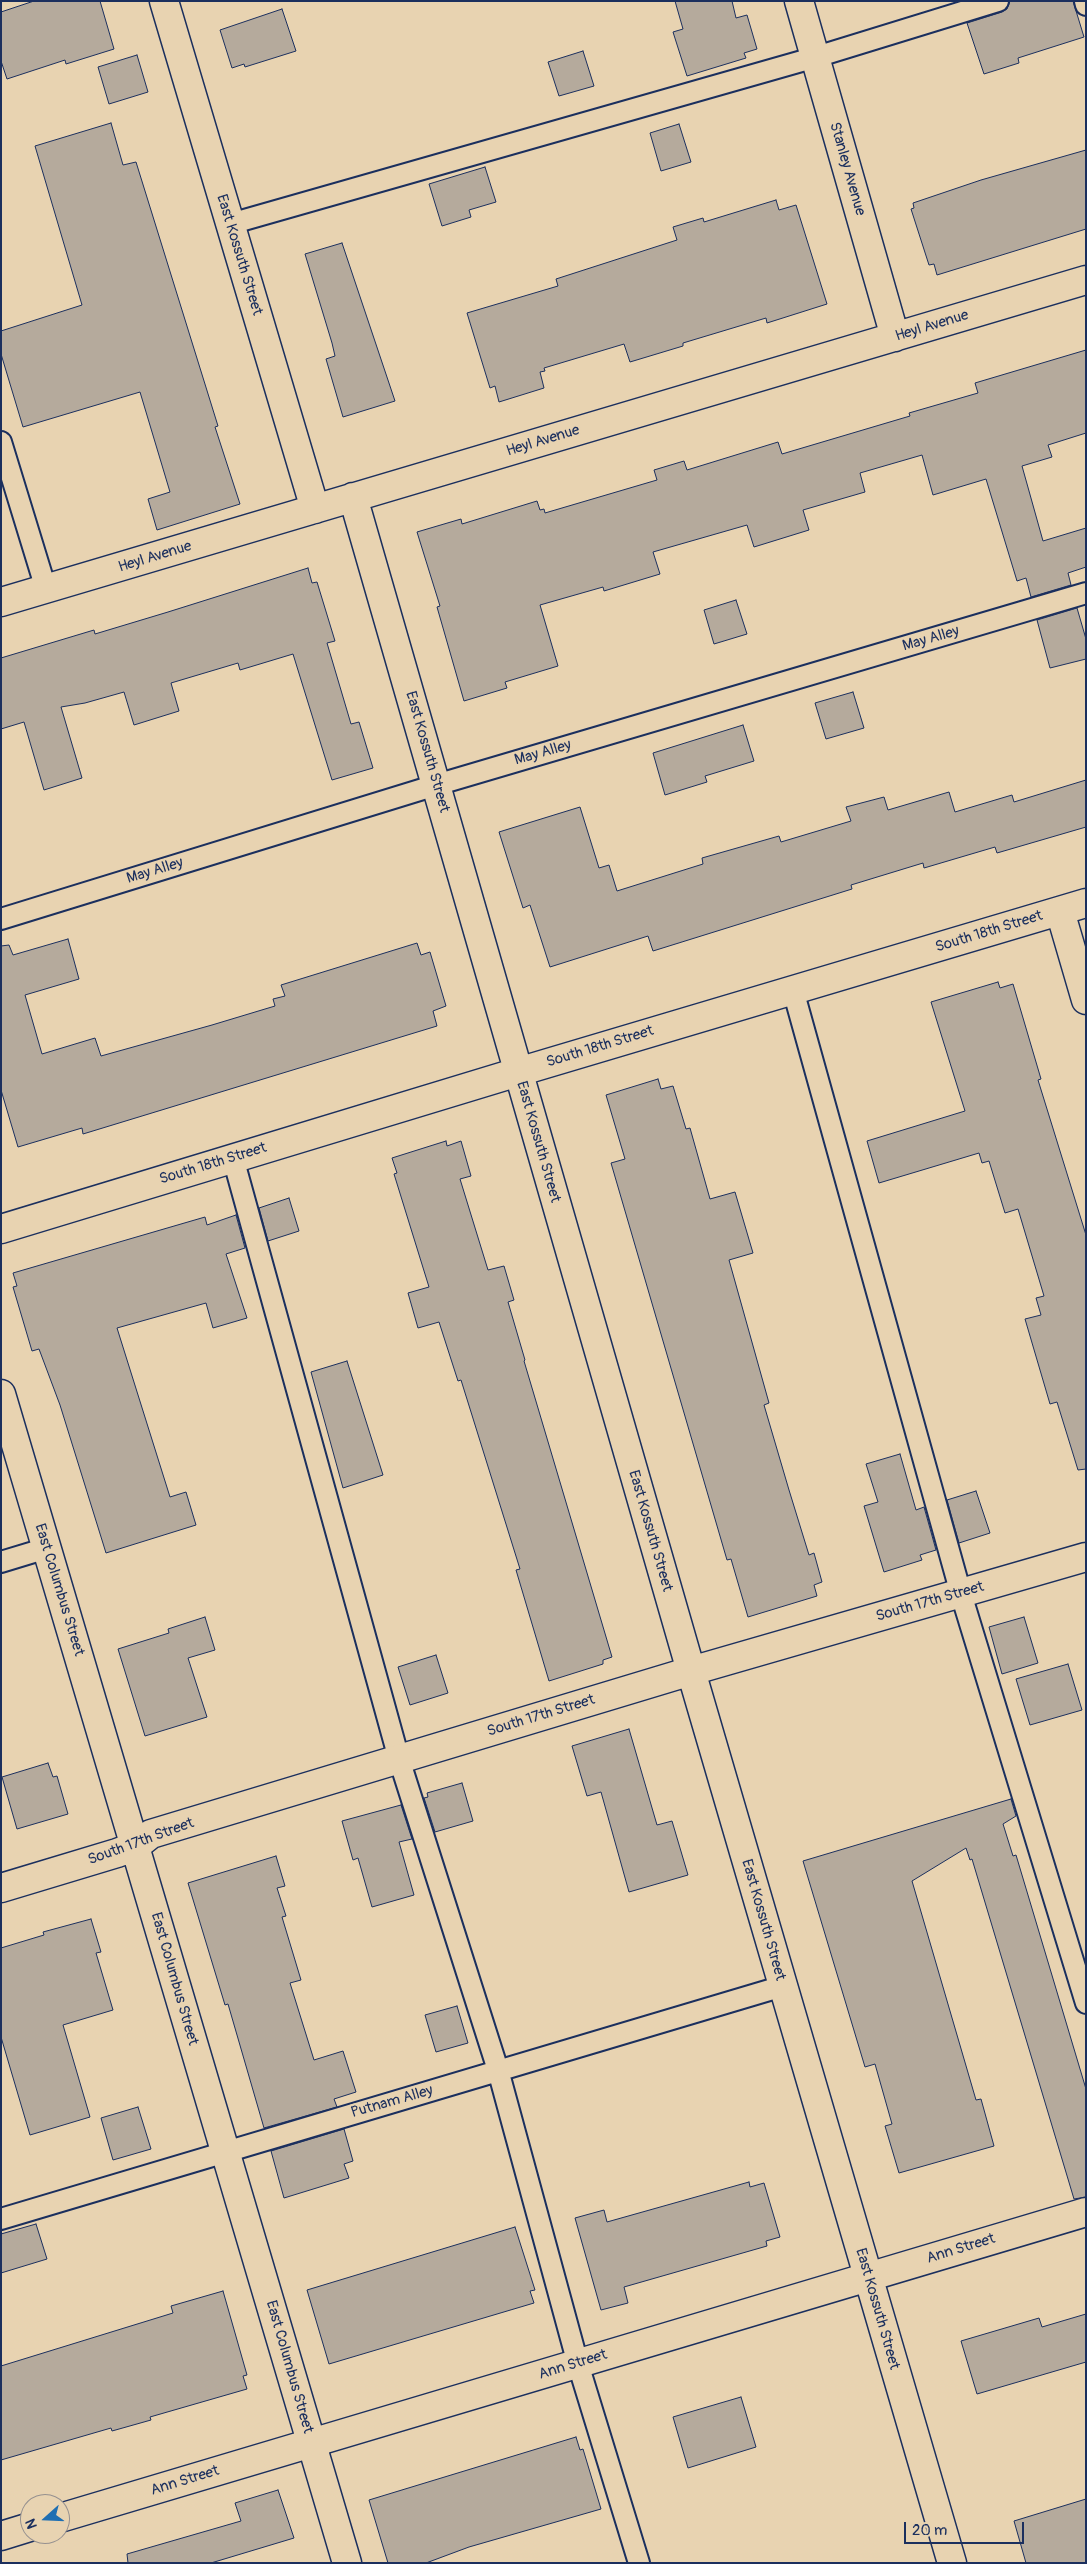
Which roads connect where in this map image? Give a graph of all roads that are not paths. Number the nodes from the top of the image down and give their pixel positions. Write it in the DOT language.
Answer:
graph roads {
  1 [pos="164,1"];
  2 [pos="799,1"];
  3 [pos="998,1"];
  4 [pos="1084,1"];
  5 [pos="1086,5"];
  6 [pos="816,57"];
  7 [pos="230,224"];
  8 [pos="1086,280"];
  9 [pos="895,337"];
  10 [pos="1,442"];
  11 [pos="353,497"];
  12 [pos="315,509"];
  13 [pos="46,589"];
  14 [pos="1086,593"];
  15 [pos="1,602"];
  16 [pos="436,785"];
  17 [pos="1086,903"];
  18 [pos="1060,911"];
  19 [pos="1,919"];
  20 [pos="793,990"];
  21 [pos="1086,1000"];
  22 [pos="518,1072"];
  23 [pos="233,1158"];
  24 [pos="1,1229"];
  25 [pos="1,1394"];
  26 [pos="47,1548"];
  27 [pos="1086,1557"];
  28 [pos="1,1562"];
  29 [pos="961,1594"];
  30 [pos="691,1671"];
  31 [pos="399,1759"];
  32 [pos="136,1846"];
  33 [pos="1,1888"];
  34 [pos="783,1986"];
  35 [pos="1086,2003"];
  36 [pos="498,2070"];
  37 [pos="225,2151"];
  38 [pos="1086,2212"];
  39 [pos="1,2219"];
  40 [pos="867,2278"];
  41 [pos="578,2364"];
  42 [pos="312,2443"];
  43 [pos="70,2515"];
  44 [pos="20,2530"];
  45 [pos="1,2536"];
  46 [pos="347,2563"];
  47 [pos="639,2563"];
  48 [pos="952,2563"];
  1 -- 7 [label="street, East Kossuth Street"];
  2 -- 6 [label="street, Stanley Avenue"];
  3 -- 6 [label="lane"];
  4 -- 5 [label="lane"];
  6 -- 7 [label="lane"];
  6 -- 9 [label="street, Stanley Avenue"];
  7 -- 12 [label="street, East Kossuth Street"];
  8 -- 9 [label="street, Heyl Avenue"];
  9 -- 11 [label="street, Heyl Avenue"];
  10 -- 13 [label="lane"];
  11 -- 12 [label="street, Heyl Avenue"];
  11 -- 16 [label="street, East Kossuth Street"];
  12 -- 13 [label="street, Heyl Avenue"];
  13 -- 15 [label="street, Heyl Avenue"];
  14 -- 16 [label="lane, May Alley"];
  16 -- 19 [label="lane, May Alley"];
  16 -- 22 [label="street, East Kossuth Street"];
  17 -- 18 [label="street, South 18th Street"];
  18 -- 20 [label="street, South 18th Street"];
  18 -- 21 [label="street"];
  20 -- 22 [label="street, South 18th Street"];
  20 -- 29 [label="lane"];
  22 -- 23 [label="street, South 18th Street"];
  22 -- 30 [label="street, East Kossuth Street"];
  23 -- 24 [label="street, South 18th Street"];
  23 -- 31 [label="lane"];
  25 -- 26 [label="street, East Columbus Street"];
  26 -- 28 [label="lane"];
  26 -- 32 [label="street, East Columbus Street"];
  27 -- 29 [label="street, South 17th Street"];
  29 -- 30 [label="street, South 17th Street"];
  29 -- 35 [label="lane"];
  30 -- 31 [label="street, South 17th Street"];
  30 -- 34 [label="street, East Kossuth Street"];
  31 -- 32 [label="street, South 17th Street"];
  31 -- 36 [label="lane"];
  32 -- 33 [label="street, South 17th Street"];
  32 -- 37 [label="street, East Columbus Street"];
  34 -- 36 [label="lane, Putnam Alley"];
  34 -- 40 [label="street, East Kossuth Street"];
  36 -- 37 [label="lane, Putnam Alley"];
  36 -- 41 [label="lane"];
  37 -- 39 [label="lane, Putnam Alley"];
  37 -- 42 [label="street, East Columbus Street"];
  38 -- 40 [label="street, Ann Street"];
  40 -- 41 [label="street, Ann Street"];
  40 -- 48 [label="street, East Kossuth Street"];
  41 -- 42 [label="street, Ann Street"];
  41 -- 47 [label="lane"];
  42 -- 43 [label="street, Ann Street"];
  42 -- 46 [label="street, East Columbus Street"];
  44 -- 45 [label="street"];
}
